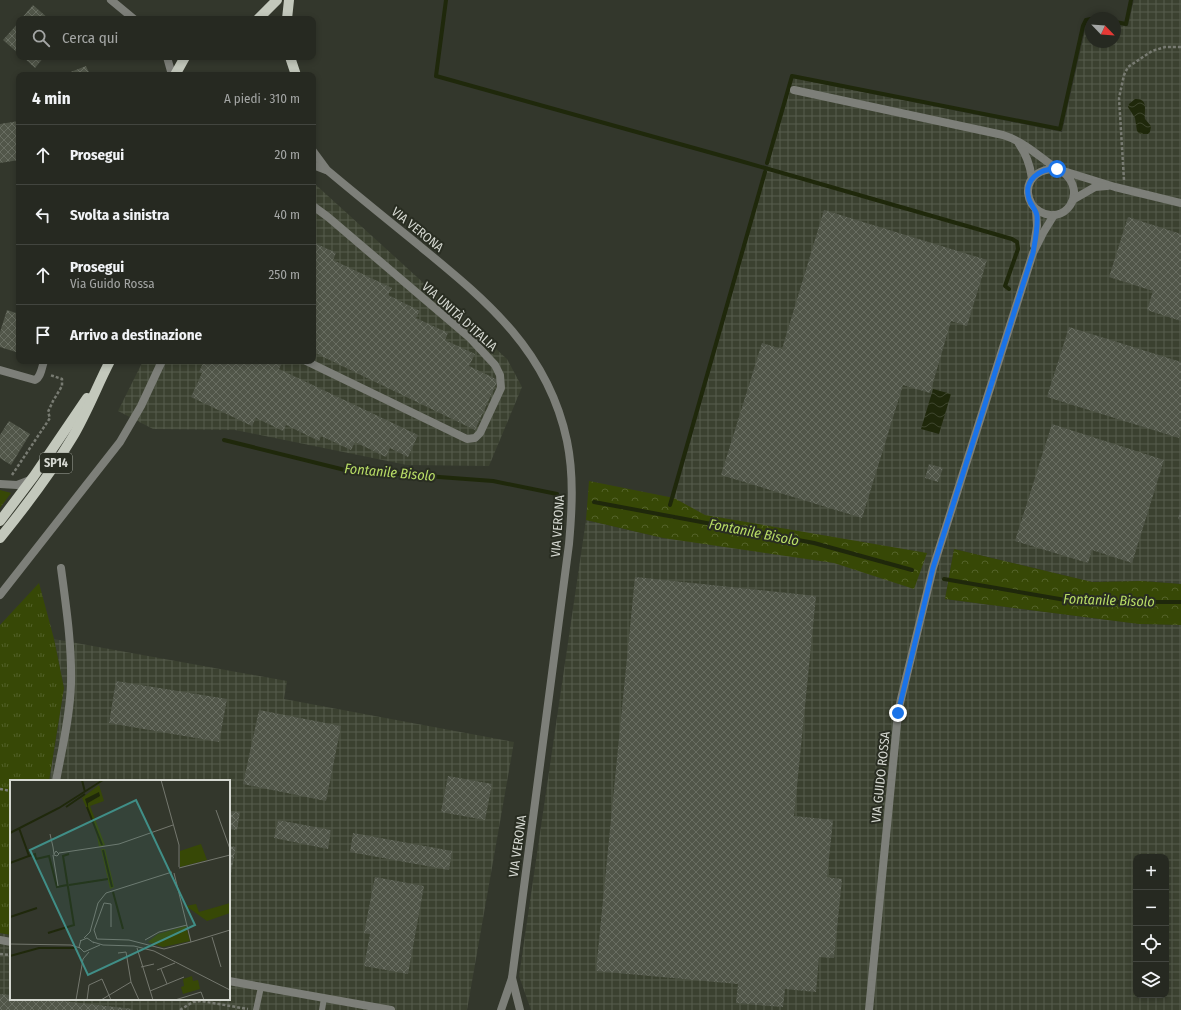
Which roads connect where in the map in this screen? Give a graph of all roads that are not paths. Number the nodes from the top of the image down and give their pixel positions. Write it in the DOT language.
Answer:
graph roads {
  1 [pos="111,0"];
  2 [pos="277,0"];
  3 [pos="289,0"];
  4 [pos="130,16"];
  5 [pos="261,16"];
  6 [pos="287,16"];
  7 [pos="168,60"];
  8 [pos="183,60"];
  9 [pos="288,60"];
  10 [pos="291,60"];
  11 [pos="171,72"];
  12 [pos="177,72"];
  13 [pos="295,72"];
  14 [pos="794,90"];
  15 [pos="1018,142"];
  16 [pos="316,155"];
  17 [pos="316,166"];
  18 [pos="326,170"];
  19 [pos="1060,170"];
  20 [pos="1032,178"];
  21 [pos="1119,188"];
  22 [pos="1074,199"];
  23 [pos="1181,203"];
  24 [pos="316,208"];
  25 [pos="1036,210"];
  26 [pos="1054,215"];
  27 [pos="1033,253"];
  28 [pos="43,364"];
  29 [pos="108,364"];
  30 [pos="161,364"];
  31 [pos="312,364"];
  32 [pos="0,370"];
  33 [pos="99,382"];
  34 [pos="34,476"];
  35 [pos="0,484"];
  36 [pos="0,521"];
  37 [pos="0,538"];
  38 [pos="61,568"];
  39 [pos="0,595"];
  40 [pos="56,780"];
  41 [pos="0,940"];
  42 [pos="10,942"];
  43 [pos="512,978"];
  44 [pos="230,981"];
  45 [pos="260,987"];
  46 [pos="324,998"];
  47 [pos="256,1010"];
  48 [pos="322,1010"];
  49 [pos="392,1010"];
  50 [pos="501,1010"];
  51 [pos="520,1010"];
  52 [pos="868,1010"];
  1 -- 4 [label="street"];
  2 -- 5 [label="main road"];
  3 -- 6 [label="main road"];
  7 -- 11 [label="street"];
  8 -- 12 [label="main road"];
  9 -- 13 [label="main road"];
  10 -- 13 [label="main road"];
  14 -- 15 [label="street"];
  15 -- 19 [label="street"];
  15 -- 20 [label="street"];
  16 -- 18 [label="street, VIA VERONA"];
  17 -- 18 [label="street, VIA VERONA"];
  18 -- 43 [label="street, VIA VERONA"];
  19 -- 20 [label="street"];
  19 -- 21 [label="street"];
  19 -- 22 [label="street"];
  20 -- 25 [label="street"];
  21 -- 22 [label="street"];
  21 -- 23 [label="street"];
  22 -- 26 [label="street"];
  24 -- 31 [label="street, VIA UNITÀ D'ITALIA"];
  25 -- 26 [label="street"];
  25 -- 27 [label="street"];
  26 -- 27 [label="street"];
  27 -- 52 [label="street, VIA GUIDO ROSSA"];
  28 -- 32 [label="street"];
  29 -- 33 [label="main road, SP14"];
  30 -- 39 [label="street"];
  33 -- 34 [label="main road, SP14"];
  33 -- 37 [label="main road, SP14"];
  34 -- 35 [label="street"];
  34 -- 36 [label="main road, SP14"];
  38 -- 40 [label="street"];
  41 -- 42 [label="street"];
  43 -- 50 [label="street, VIA VERONA"];
  43 -- 51 [label="street, VIA VERONA"];
  44 -- 45 [label="street"];
  45 -- 46 [label="street"];
  45 -- 47 [label="lane"];
  46 -- 48 [label="lane"];
  46 -- 49 [label="street"];
}
